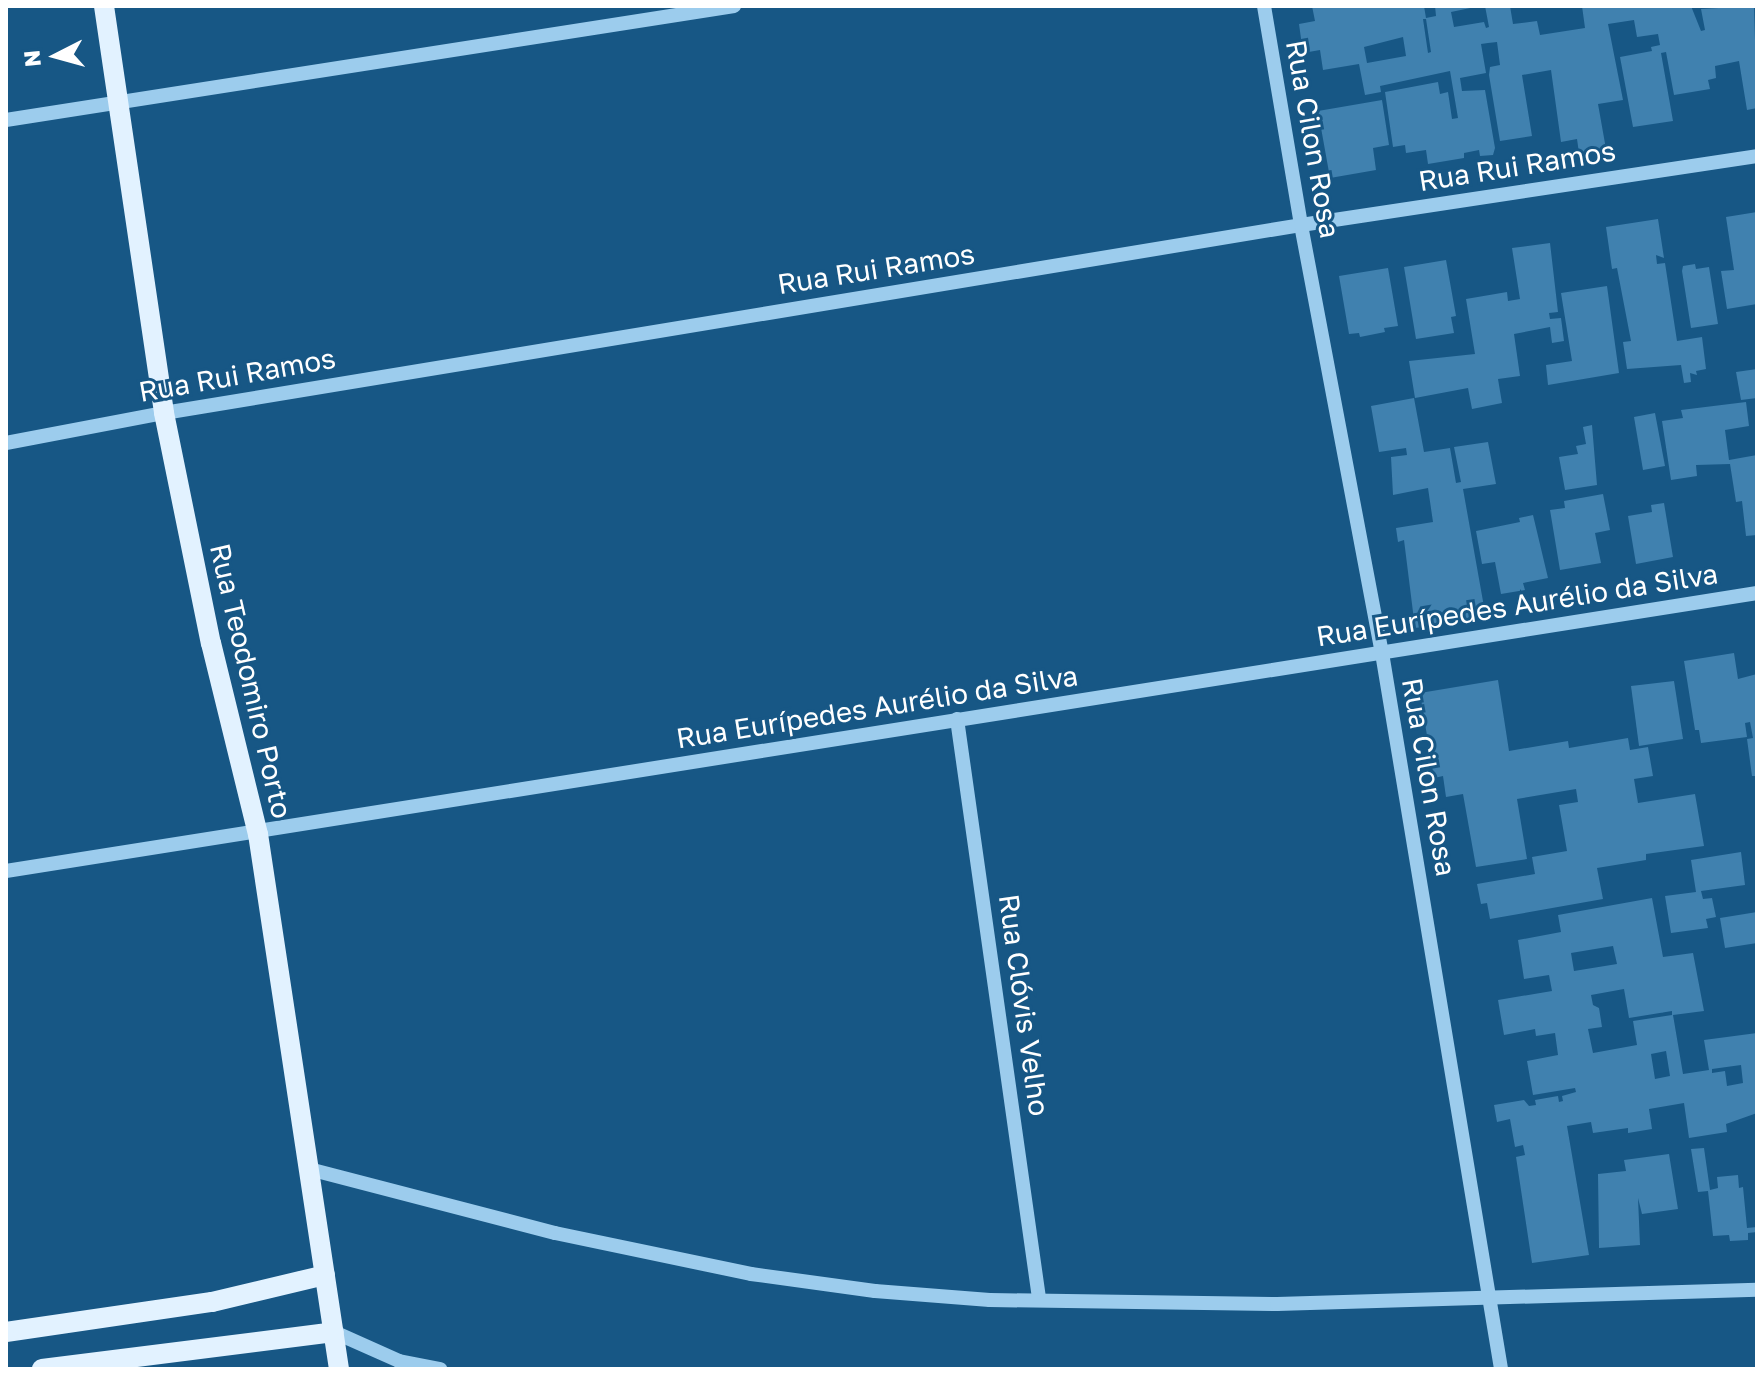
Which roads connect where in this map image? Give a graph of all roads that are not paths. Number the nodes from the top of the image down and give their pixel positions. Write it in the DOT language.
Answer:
graph roads {
  1 [pos="104,6"];
  2 [pos="734,6"];
  3 [pos="1264,6"];
  4 [pos="118,103"];
  5 [pos="6,120"];
  6 [pos="1757,156"];
  7 [pos="1301,225"];
  8 [pos="164,413"];
  9 [pos="6,443"];
  10 [pos="1757,593"];
  11 [pos="1382,653"];
  12 [pos="957,719"];
  13 [pos="258,834"];
  14 [pos="6,871"];
  15 [pos="309,1169"];
  16 [pos="325,1275"];
  17 [pos="1757,1290"];
  18 [pos="1039,1298"];
  19 [pos="1491,1300"];
  20 [pos="6,1332"];
  21 [pos="334,1332"];
  22 [pos="42,1369"];
  23 [pos="339,1369"];
  24 [pos="440,1369"];
  25 [pos="1501,1369"];
  1 -- 4 [label="main road, Rua Teodomiro Porto"];
  2 -- 4 [label="street"];
  3 -- 7 [label="street, Rua Cilon Rosa"];
  4 -- 5 [label="street"];
  4 -- 8 [label="main road, Rua Teodomiro Porto"];
  6 -- 7 [label="street, Rua Rui Ramos"];
  7 -- 8 [label="street, Rua Rui Ramos"];
  7 -- 11 [label="street, Rua Cilon Rosa"];
  8 -- 9 [label="street, Rua Rui Ramos"];
  8 -- 13 [label="main road, Rua Teodomiro Porto"];
  10 -- 11 [label="street, Rua Eurípedes Aurélio da Silva"];
  11 -- 12 [label="street, Rua Eurípedes Aurélio da Silva"];
  11 -- 19 [label="street, Rua Cilon Rosa"];
  12 -- 13 [label="street, Rua Eurípedes Aurélio da Silva"];
  12 -- 18 [label="street, Rua Clóvis Velho"];
  13 -- 14 [label="street, Rua Eurípedes Aurélio da Silva"];
  13 -- 15 [label="main road, Rua Teodomiro Porto"];
  15 -- 16 [label="main road, Rua Teodomiro Porto"];
  15 -- 18 [label="street"];
  16 -- 20 [label="main road"];
  16 -- 21 [label="main road, Rua Teodomiro Porto"];
  17 -- 19 [label="street"];
  18 -- 19 [label="street"];
  19 -- 25 [label="street, Rua Cilon Rosa"];
  21 -- 22 [label="main road"];
  21 -- 23 [label="main road, Rua Teodomiro Porto"];
  21 -- 24 [label="street"];
}
